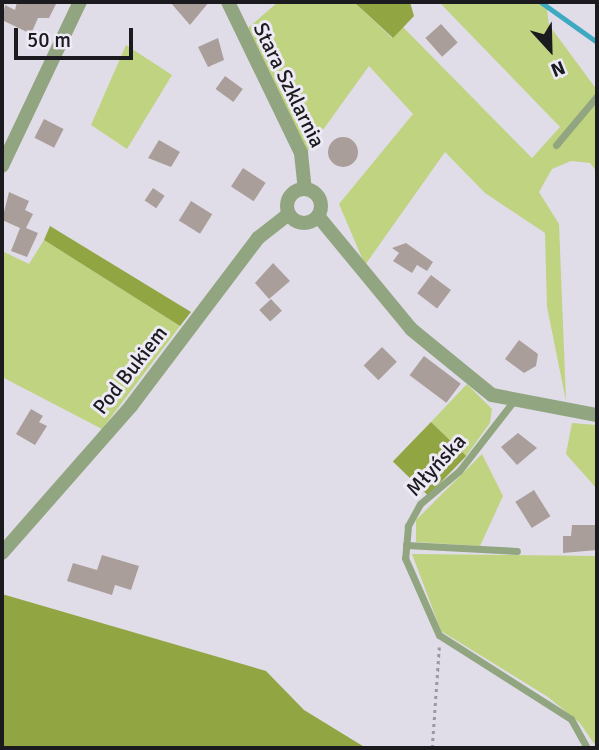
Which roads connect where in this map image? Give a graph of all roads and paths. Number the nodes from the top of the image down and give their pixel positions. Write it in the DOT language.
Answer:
graph roads {
  1 [pos="80,2"];
  2 [pos="228,2"];
  3 [pos="597,96"];
  4 [pos="556,145"];
  5 [pos="2,166"];
  6 [pos="305,189"];
  7 [pos="289,214"];
  8 [pos="318,216"];
  9 [pos="512,403"];
  10 [pos="597,415"];
  11 [pos="406,545"];
  12 [pos="517,551"];
  13 [pos="2,553"];
  14 [pos="439,635"];
  15 [pos="432,748"];
  16 [pos="587,748"];
  1 -- 5 [label="street"];
  2 -- 6 [label="street, Stara Szklarnia"];
  3 -- 4 [label="lane"];
  6 -- 7 [label="street"];
  6 -- 8 [label="street"];
  7 -- 8 [label="street"];
  7 -- 13 [label="street, Pod Bukiem"];
  8 -- 9 [label="street"];
  9 -- 10 [label="street"];
  9 -- 11 [label="lane, Młyńska"];
  11 -- 12 [label="lane"];
  11 -- 14 [label="lane, Młyńska"];
  14 -- 15 [label="path"];
  14 -- 16 [label="lane"];
}
